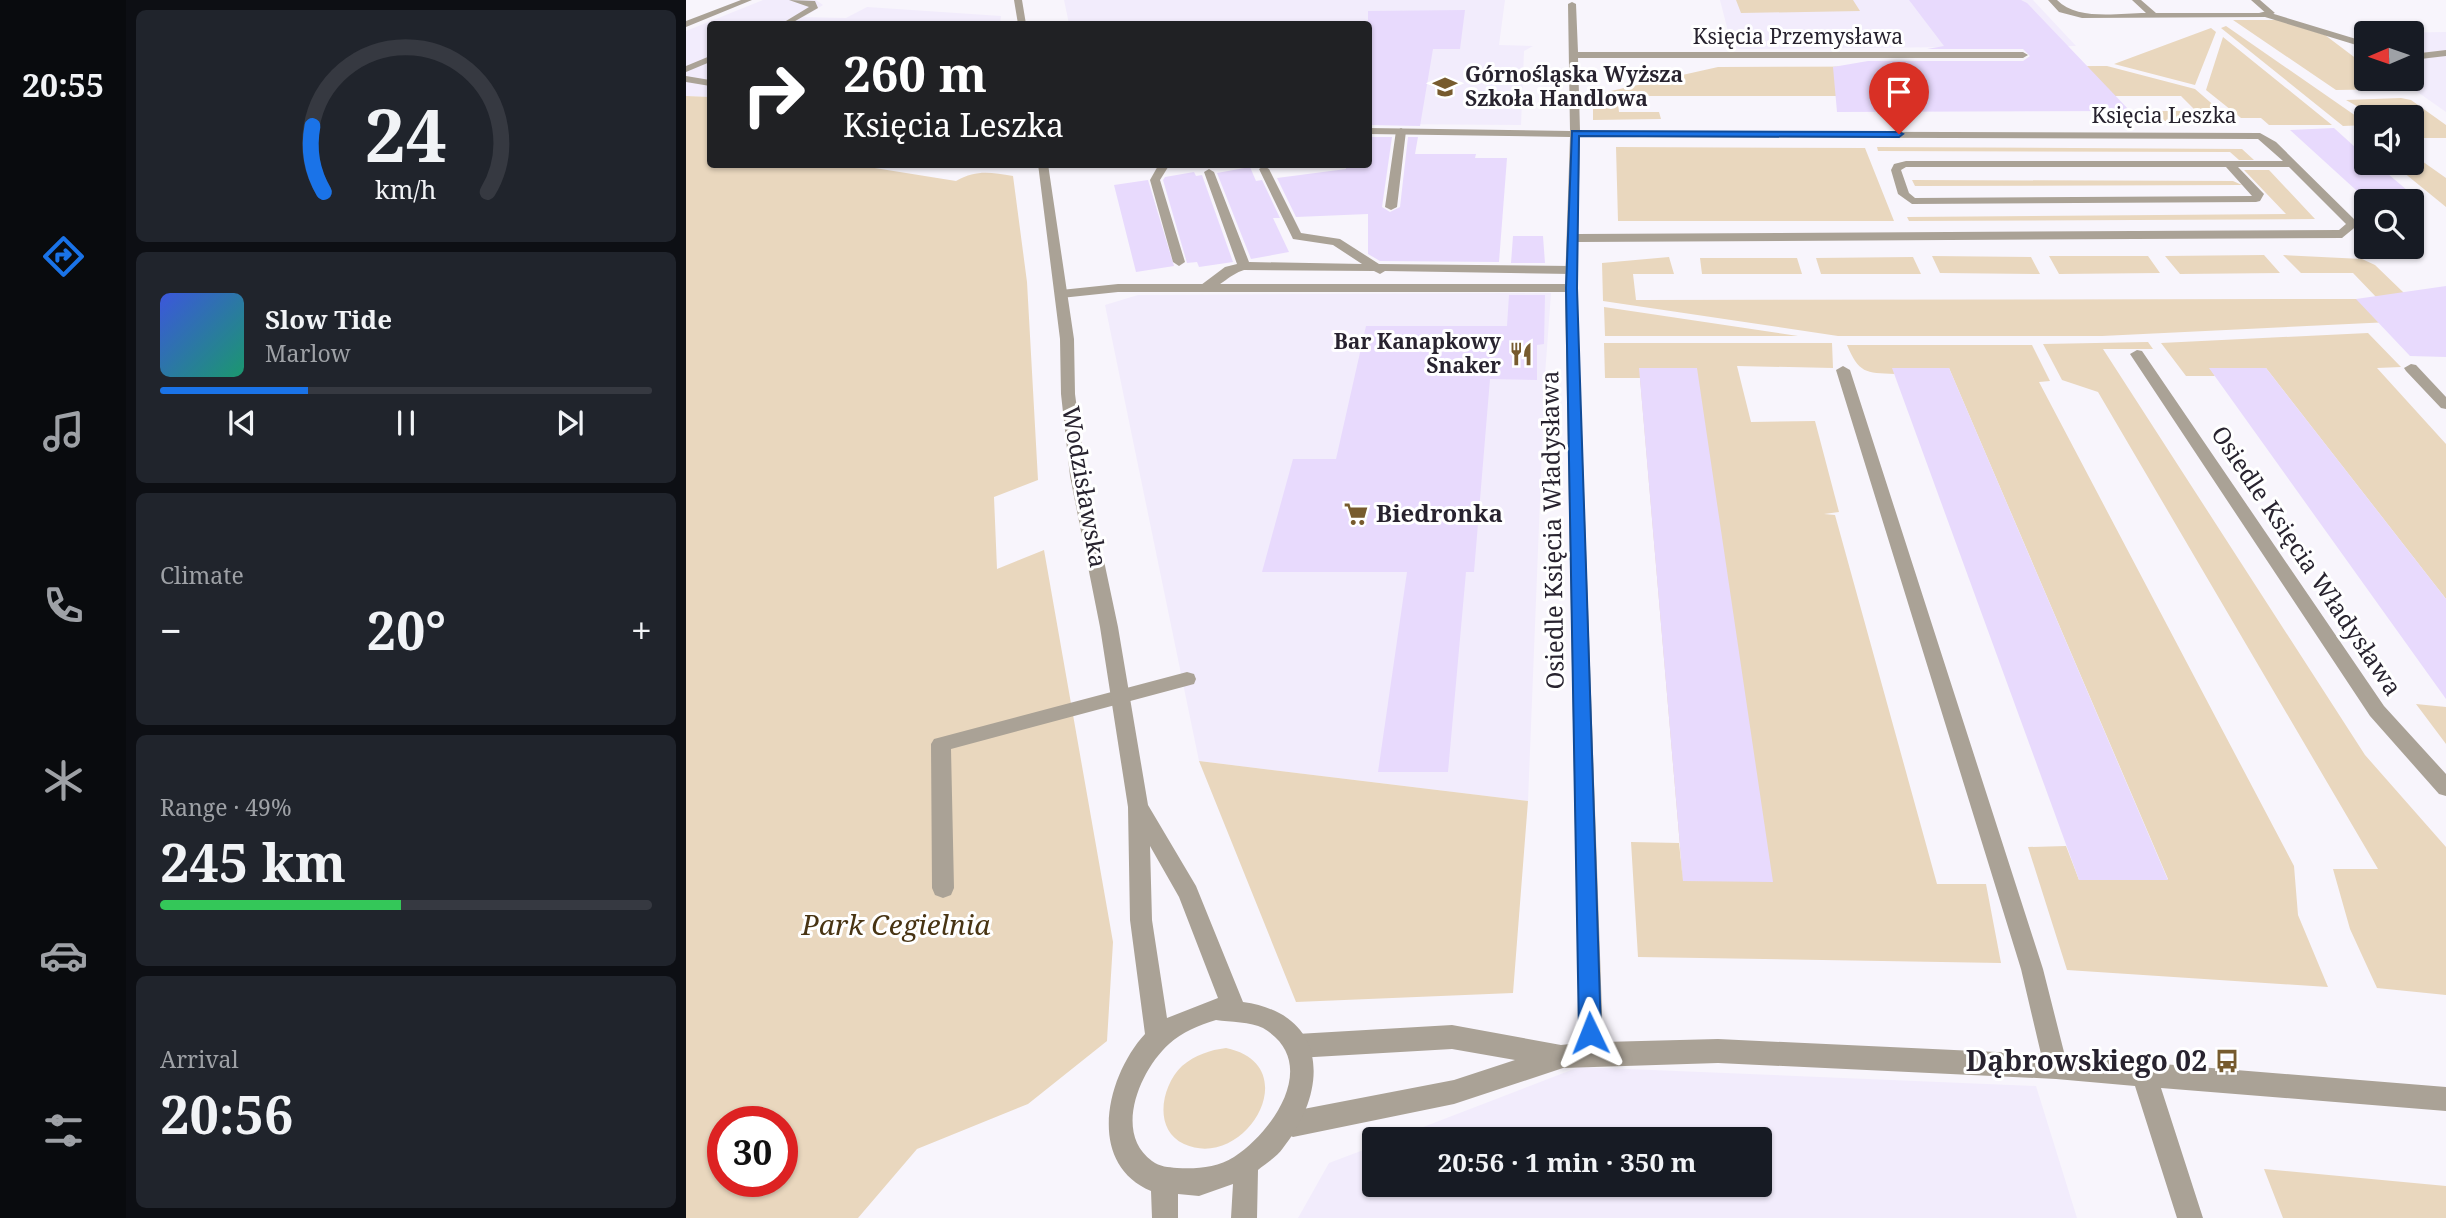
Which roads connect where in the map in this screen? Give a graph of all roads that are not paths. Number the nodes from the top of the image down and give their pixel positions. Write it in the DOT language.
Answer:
graph roads {
  1 [pos="748,0"];
  2 [pos="793,0"];
  3 [pos="1018,0"];
  4 [pos="2052,0"];
  5 [pos="2136,0"];
  6 [pos="2255,0"];
  7 [pos="1572,4"];
  8 [pos="2269,14"];
  9 [pos="2155,16"];
  10 [pos="790,21"];
  11 [pos="1022,21"];
  12 [pos="686,24"];
  13 [pos="2354,41"];
  14 [pos="2446,53"];
  15 [pos="1572,55"];
  16 [pos="2024,55"];
  17 [pos="2424,56"];
  18 [pos="707,60"];
  19 [pos="686,69"];
  20 [pos="686,79"];
  21 [pos="707,82"];
  22 [pos="1372,131"];
  23 [pos="1401,131"];
  24 [pos="1575,133"];
  25 [pos="2228,164"];
  26 [pos="2292,164"];
  27 [pos="1044,168"];
  28 [pos="1162,168"];
  29 [pos="1264,169"];
  30 [pos="1209,172"];
  31 [pos="1391,207"];
  32 [pos="1575,238"];
  33 [pos="1179,262"];
  34 [pos="1244,267"];
  35 [pos="1380,270"];
  36 [pos="1572,279"];
  37 [pos="1205,288"];
  38 [pos="1061,294"];
  39 [pos="2137,354"];
  40 [pos="2411,368"];
  41 [pos="1843,370"];
  42 [pos="2446,405"];
  43 [pos="1187,679"];
  44 [pos="1120,698"];
  45 [pos="2446,788"];
  46 [pos="1138,807"];
  47 [pos="943,888"];
  48 [pos="1234,1009"];
  49 [pos="1158,1038"];
  50 [pos="1297,1046"];
  51 [pos="1591,1054"];
  52 [pos="1563,1056"];
  53 [pos="2056,1068"];
  54 [pos="2144,1075"];
  55 [pos="2446,1099"];
  56 [pos="1293,1124"];
  57 [pos="1247,1174"];
  58 [pos="1164,1184"];
  59 [pos="1165,1218"];
  60 [pos="1244,1218"];
  61 [pos="2190,1218"];
  1 -- 12 [label="street"];
  2 -- 10 [label="street"];
  3 -- 11 [label="street"];
  4 -- 9 [label="street"];
  5 -- 9 [label="street"];
  6 -- 8 [label="street"];
  7 -- 15 [label="street, Osiedle Księcia Władysława"];
  8 -- 9 [label="street"];
  8 -- 13 [label="street"];
  14 -- 17 [label="street"];
  15 -- 16 [label="street, Księcia Przemysława"];
  15 -- 24 [label="street, Osiedle Księcia Władysława"];
  18 -- 19 [label="street"];
  20 -- 21 [label="street"];
  22 -- 23 [label="street, Księcia Leszka"];
  23 -- 24 [label="street, Księcia Leszka"];
  23 -- 31 [label="street"];
  24 -- 26 [label="street, Księcia Leszka"];
  24 -- 32 [label="street, Osiedle Księcia Władysława"];
  25 -- 25 [label="street"];
  25 -- 26 [label="street"];
  26 -- 32 [label="street, Księcia Leszka"];
  27 -- 38 [label="street, Wodzisławska"];
  28 -- 33 [label="street"];
  29 -- 35 [label="street"];
  30 -- 34 [label="street"];
  32 -- 36 [label="street, Osiedle Księcia Władysława"];
  34 -- 35 [label="street"];
  34 -- 37 [label="street"];
  35 -- 36 [label="street"];
  36 -- 37 [label="street"];
  36 -- 51 [label="street, Osiedle Księcia Władysława"];
  37 -- 38 [label="street"];
  38 -- 44 [label="street, Wodzisławska"];
  39 -- 45 [label="street, Osiedle Księcia Władysława"];
  40 -- 42 [label="street"];
  41 -- 53 [label="street"];
  43 -- 44 [label="street"];
  44 -- 46 [label="street, Wodzisławska"];
  44 -- 47 [label="street"];
  46 -- 48 [label="street, Wodzisławska"];
  46 -- 49 [label="street, Wodzisławska"];
  48 -- 49 [label="street"];
  48 -- 50 [label="street"];
  49 -- 58 [label="street"];
  50 -- 52 [label="street"];
  50 -- 56 [label="street"];
  51 -- 52 [label="street"];
  51 -- 53 [label="street"];
  52 -- 56 [label="street"];
  53 -- 54 [label="street"];
  54 -- 55 [label="street"];
  54 -- 61 [label="street"];
  56 -- 57 [label="street"];
  57 -- 58 [label="street"];
  57 -- 60 [label="street"];
  58 -- 59 [label="street"];
}
